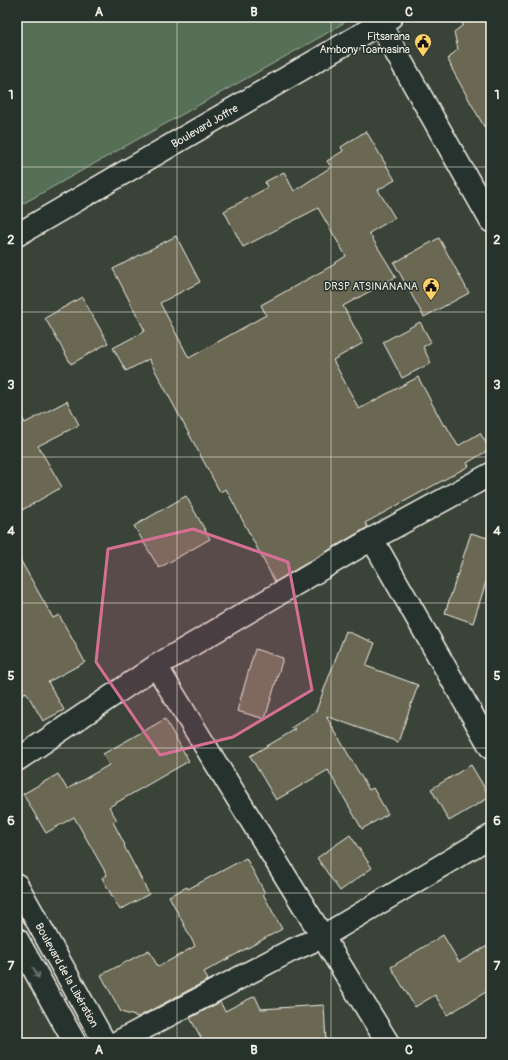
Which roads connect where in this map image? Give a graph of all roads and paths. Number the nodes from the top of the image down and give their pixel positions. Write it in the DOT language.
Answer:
graph roads {
  1 [pos="383,19"];
  2 [pos="491,221"];
  3 [pos="17,235"];
  4 [pos="491,474"];
  5 [pos="372,539"];
  6 [pos="156,666"];
  7 [pos="491,748"];
  8 [pos="17,760"];
  9 [pos="491,836"];
  10 [pos="17,886"];
  11 [pos="322,937"];
  12 [pos="17,939"];
  13 [pos="75,1043"];
  14 [pos="105,1043"];
  15 [pos="116,1043"];
  16 [pos="388,1043"];
  1 -- 2 [label="street"];
  1 -- 3 [label="street, Boulevard Joffre"];
  4 -- 5 [label="street"];
  5 -- 6 [label="street"];
  5 -- 7 [label="street"];
  6 -- 8 [label="street"];
  6 -- 11 [label="street"];
  9 -- 11 [label="street"];
  10 -- 14 [label="street, Boulevard de la Libération"];
  11 -- 15 [label="street"];
  11 -- 16 [label="street"];
  12 -- 13 [label="street, one-way"];
}
